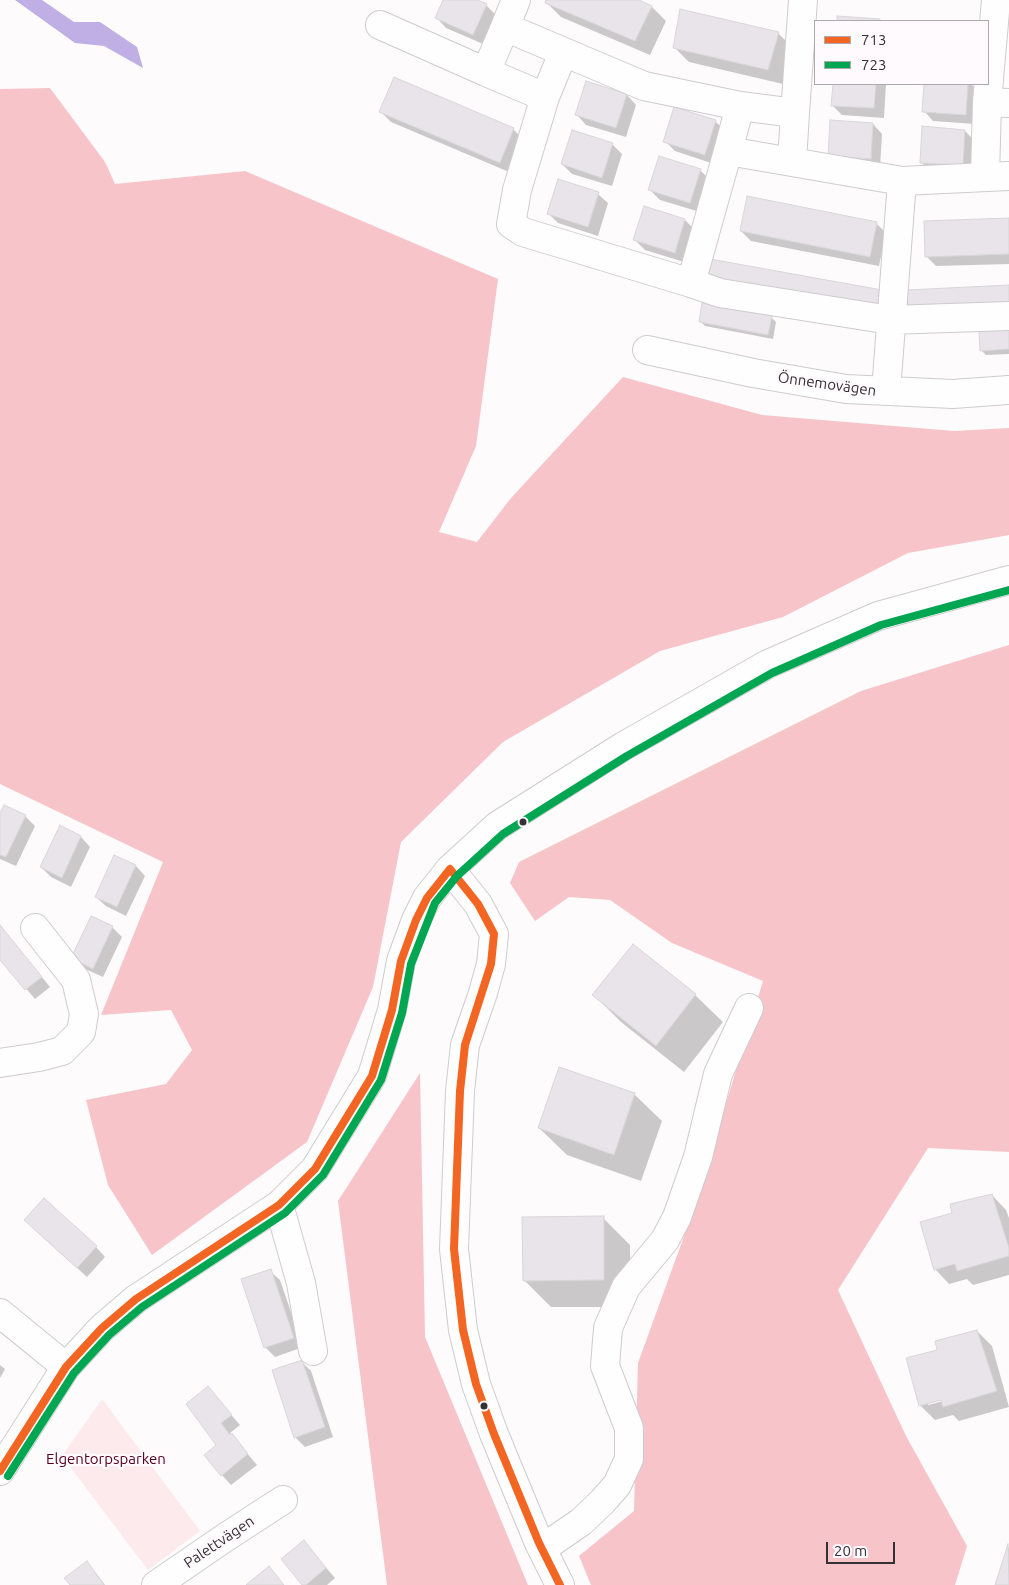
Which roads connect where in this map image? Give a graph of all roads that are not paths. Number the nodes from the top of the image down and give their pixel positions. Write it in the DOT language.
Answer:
graph roads {
  1 [pos="516,0"];
  2 [pos="803,0"];
  3 [pos="996,0"];
  4 [pos="380,25"];
  5 [pos="505,27"];
  6 [pos="563,53"];
  7 [pos="486,72"];
  8 [pos="545,97"];
  9 [pos="998,103"];
  10 [pos="740,106"];
  11 [pos="795,113"];
  12 [pos="728,151"];
  13 [pos="792,162"];
  14 [pos="997,177"];
  15 [pos="902,181"];
  16 [pos="691,283"];
  17 [pos="1009,316"];
  18 [pos="890,320"];
  19 [pos="647,350"];
  20 [pos="1009,390"];
  21 [pos="886,391"];
  22 [pos="1009,580"];
  23 [pos="450,869"];
  24 [pos="35,928"];
  25 [pos="749,1008"];
  26 [pos="0,1063"];
  27 [pos="279,1205"];
  28 [pos="0,1313"];
  29 [pos="314,1351"];
  30 [pos="66,1367"];
  31 [pos="0,1471"];
  32 [pos="283,1500"];
  33 [pos="543,1548"];
  34 [pos="156,1585"];
  35 [pos="560,1585"];
  1 -- 5 [label="street"];
  2 -- 11 [label="street"];
  3 -- 9 [label="street"];
  4 -- 7 [label="street"];
  5 -- 6 [label="street"];
  5 -- 7 [label="street"];
  6 -- 8 [label="street"];
  6 -- 10 [label="street"];
  7 -- 8 [label="street"];
  8 -- 16 [label="street"];
  9 -- 14 [label="street"];
  10 -- 11 [label="street"];
  10 -- 12 [label="street"];
  11 -- 13 [label="street"];
  12 -- 13 [label="street"];
  12 -- 16 [label="street"];
  13 -- 15 [label="street"];
  14 -- 15 [label="street"];
  15 -- 18 [label="street"];
  16 -- 18 [label="street"];
  17 -- 18 [label="street"];
  18 -- 21 [label="street"];
  19 -- 21 [label="street, Önnemovägen"];
  20 -- 21 [label="street, Önnemovägen"];
  22 -- 23 [label="street"];
  23 -- 27 [label="street"];
  23 -- 33 [label="street"];
  24 -- 26 [label="street"];
  25 -- 33 [label="street"];
  27 -- 29 [label="street"];
  27 -- 30 [label="street"];
  28 -- 30 [label="street"];
  30 -- 31 [label="street"];
  32 -- 34 [label="street, Palettvägen"];
  33 -- 35 [label="street"];
}
